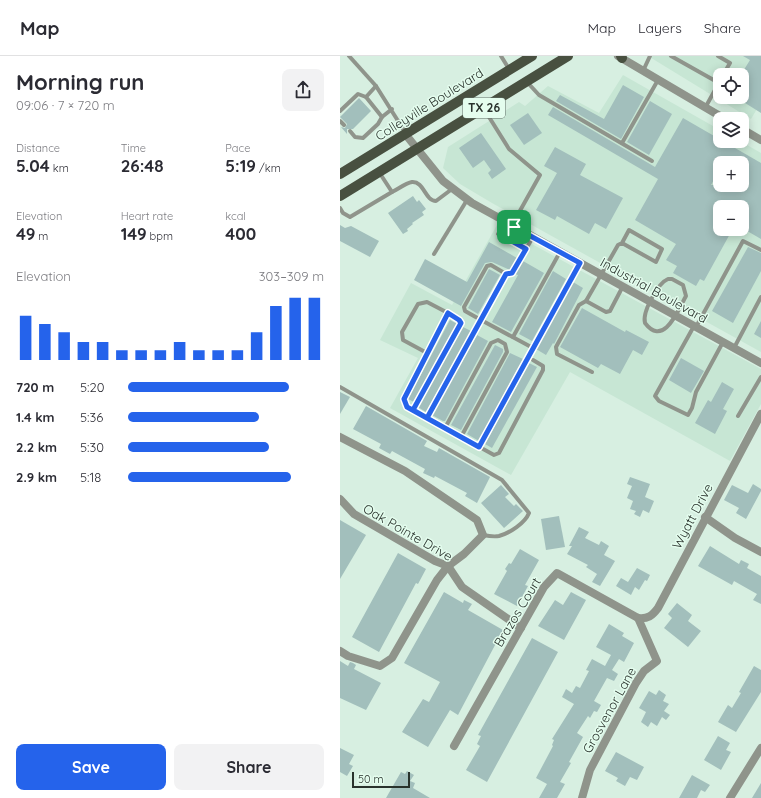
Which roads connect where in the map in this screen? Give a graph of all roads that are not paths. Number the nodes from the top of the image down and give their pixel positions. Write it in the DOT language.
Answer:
graph roads {
  1 [pos="349,56"];
  2 [pos="501,56"];
  3 [pos="532,56"];
  4 [pos="568,56"];
  5 [pos="650,56"];
  6 [pos="671,56"];
  7 [pos="718,56"];
  8 [pos="620,57"];
  9 [pos="727,68"];
  10 [pos="509,70"];
  11 [pos="643,71"];
  12 [pos="713,79"];
  13 [pos="658,80"];
  14 [pos="527,81"];
  15 [pos="376,86"];
  16 [pos="713,93"];
  17 [pos="366,97"];
  18 [pos="484,108"];
  19 [pos="705,108"];
  20 [pos="392,109"];
  21 [pos="340,111"];
  22 [pos="713,112"];
  23 [pos="382,117"];
  24 [pos="340,121"];
  25 [pos="344,125"];
  26 [pos="350,131"];
  27 [pos="749,133"];
  28 [pos="406,134"];
  29 [pos="761,140"];
  30 [pos="622,143"];
  31 [pos="417,148"];
  32 [pos="652,161"];
  33 [pos="379,172"];
  34 [pos="340,174"];
  35 [pos="452,189"];
  36 [pos="392,192"];
  37 [pos="340,196"];
  38 [pos="467,200"];
  39 [pos="340,208"];
  40 [pos="513,226"];
  41 [pos="498,234"];
  42 [pos="533,237"];
  43 [pos="508,239"];
  44 [pos="622,242"];
  45 [pos="526,249"];
  46 [pos="761,250"];
  47 [pos="560,252"];
  48 [pos="434,254"];
  49 [pos="580,263"];
  50 [pos="506,274"];
  51 [pos="600,274"];
  52 [pos="623,286"];
  53 [pos="761,297"];
  54 [pos="586,301"];
  55 [pos="651,302"];
  56 [pos="448,313"];
  57 [pos="675,315"];
  58 [pos="481,320"];
  59 [pos="695,327"];
  60 [pos="513,337"];
  61 [pos="723,342"];
  62 [pos="533,348"];
  63 [pos="734,348"];
  64 [pos="427,353"];
  65 [pos="533,360"];
  66 [pos="761,363"];
  67 [pos="592,372"];
  68 [pos="761,377"];
  69 [pos="340,387"];
  70 [pos="413,410"];
  71 [pos="761,414"];
  72 [pos="738,416"];
  73 [pos="427,418"];
  74 [pos="445,428"];
  75 [pos="340,437"];
  76 [pos="461,437"];
  77 [pos="479,447"];
  78 [pos="340,499"];
  79 [pos="705,517"];
  80 [pos="483,535"];
  81 [pos="761,552"];
  82 [pos="448,566"];
  83 [pos="638,618"];
  84 [pos="521,628"];
  85 [pos="340,651"];
  86 [pos="454,746"];
  87 [pos="760,752"];
  88 [pos="582,798"];
  89 [pos="730,798"];
  1 -- 15 [label="lane"];
  2 -- 10 [label="lane"];
  3 -- 10 [label="main road, Colleyville Boulevard / TX 26"];
  4 -- 14 [label="main road, TX 26"];
  5 -- 11 [label="lane"];
  6 -- 12 [label="lane"];
  7 -- 9 [label="lane"];
  8 -- 11 [label="street"];
  10 -- 28 [label="main road, Colleyville Boulevard / TX 26"];
  11 -- 13 [label="street"];
  13 -- 19 [label="street"];
  13 -- 30 [label="lane"];
  14 -- 18 [label="main road, TX 26"];
  14 -- 30 [label="lane"];
  15 -- 17 [label="lane"];
  15 -- 20 [label="lane"];
  16 -- 19 [label="lane"];
  17 -- 21 [label="lane"];
  17 -- 23 [label="lane"];
  18 -- 31 [label="main road, TX 26"];
  18 -- 40 [label="lane"];
  19 -- 22 [label="street"];
  20 -- 23 [label="lane"];
  20 -- 28 [label="lane"];
  23 -- 26 [label="lane"];
  24 -- 25 [label="lane"];
  27 -- 29 [label="street"];
  28 -- 31 [label="street, Industrial Boulevard"];
  28 -- 34 [label="main road, Colleyville Boulevard / TX 26"];
  30 -- 32 [label="lane"];
  31 -- 33 [label="main road, TX 26"];
  31 -- 35 [label="street, Industrial Boulevard"];
  33 -- 36 [label="lane"];
  33 -- 37 [label="main road, TX 26"];
  35 -- 36 [label="lane"];
  35 -- 38 [label="street, Industrial Boulevard"];
  36 -- 39 [label="lane"];
  38 -- 40 [label="street, Industrial Boulevard"];
  38 -- 48 [label="lane"];
  40 -- 42 [label="street, Industrial Boulevard"];
  40 -- 43 [label="lane"];
  41 -- 43 [label="lane"];
  42 -- 45 [label="lane"];
  42 -- 47 [label="street, Industrial Boulevard"];
  43 -- 45 [label="lane"];
  44 -- 44 [label="lane"];
  44 -- 51 [label="lane"];
  45 -- 50 [label="lane"];
  46 -- 59 [label="lane"];
  47 -- 49 [label="street, Industrial Boulevard"];
  47 -- 60 [label="lane"];
  49 -- 51 [label="street, Industrial Boulevard"];
  49 -- 62 [label="lane"];
  50 -- 58 [label="lane"];
  50 -- 58 [label="lane"];
  51 -- 52 [label="street, Industrial Boulevard"];
  51 -- 54 [label="lane"];
  52 -- 54 [label="lane"];
  52 -- 55 [label="street, Industrial Boulevard"];
  53 -- 63 [label="lane"];
  54 -- 67 [label="lane"];
  55 -- 57 [label="street, Industrial Boulevard"];
  55 -- 57 [label="lane"];
  55 -- 57 [label="lane"];
  56 -- 64 [label="lane"];
  56 -- 64 [label="lane"];
  56 -- 70 [label="lane"];
  57 -- 59 [label="street, Industrial Boulevard"];
  58 -- 60 [label="lane"];
  58 -- 73 [label="lane"];
  59 -- 61 [label="street, Industrial Boulevard"];
  59 -- 61 [label="lane"];
  60 -- 62 [label="lane"];
  61 -- 63 [label="street, Industrial Boulevard"];
  62 -- 77 [label="lane"];
  63 -- 66 [label="street, Industrial Boulevard"];
  64 -- 70 [label="lane"];
  65 -- 77 [label="lane"];
  68 -- 72 [label="lane"];
  69 -- 80 [label="lane"];
  70 -- 73 [label="lane"];
  71 -- 79 [label="street, Wyatt Drive"];
  73 -- 74 [label="lane"];
  74 -- 76 [label="lane"];
  74 -- 76 [label="lane"];
  75 -- 80 [label="street"];
  76 -- 77 [label="lane"];
  78 -- 82 [label="street, Oak Pointe Drive"];
  79 -- 81 [label="street"];
  79 -- 83 [label="street, Wyatt Drive"];
  80 -- 82 [label="street"];
  82 -- 84 [label="street, Oak Pointe Drive"];
  82 -- 85 [label="street"];
  83 -- 84 [label="street, Brazos Court"];
  83 -- 88 [label="street, Grosvenor Lane"];
  84 -- 86 [label="street, Brazos Court"];
  87 -- 89 [label="street"];
}
